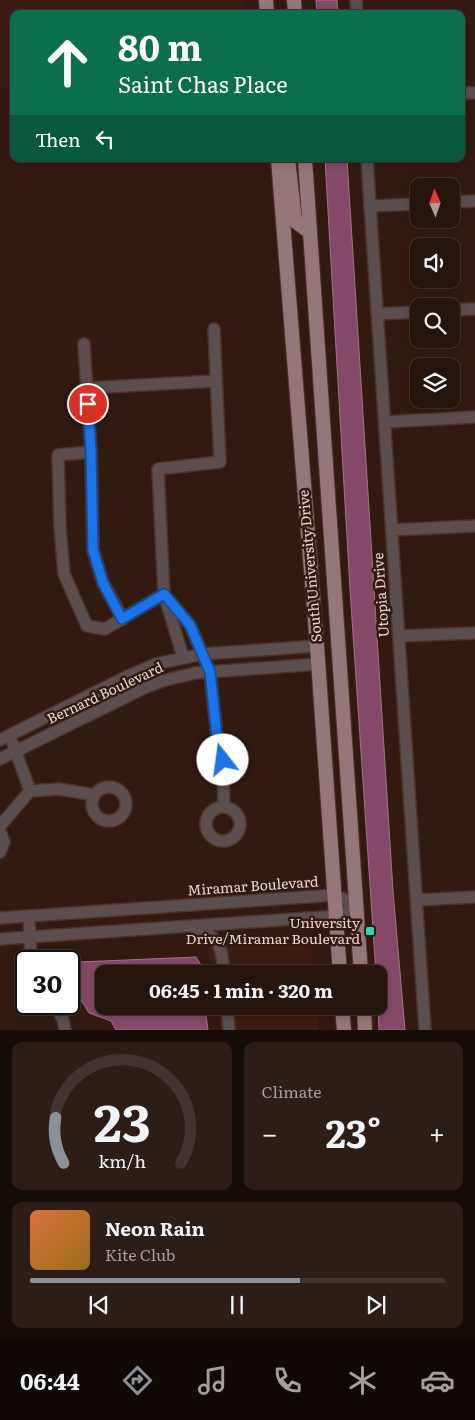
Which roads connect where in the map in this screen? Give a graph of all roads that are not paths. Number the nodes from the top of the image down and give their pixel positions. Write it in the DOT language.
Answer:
graph roads {
  1 [pos="278,162"];
  2 [pos="288,162"];
  3 [pos="305,162"];
  4 [pos="367,162"];
  5 [pos="475,201"];
  6 [pos="460,202"];
  7 [pos="410,204"];
  8 [pos="370,206"];
  9 [pos="310,232"];
  10 [pos="475,309"];
  11 [pos="460,310"];
  12 [pos="410,312"];
  13 [pos="377,314"];
  14 [pos="214,328"];
  15 [pos="84,344"];
  16 [pos="216,381"];
  17 [pos="87,388"];
  18 [pos="475,418"];
  19 [pos="385,422"];
  20 [pos="91,452"];
  21 [pos="475,526"];
  22 [pos="392,530"];
  23 [pos="164,594"];
  24 [pos="122,619"];
  25 [pos="475,633"];
  26 [pos="399,636"];
  27 [pos="317,646"];
  28 [pos="203,654"];
  29 [pos="183,657"];
  30 [pos="318,664"];
  31 [pos="210,672"];
  32 [pos="5,738"];
  33 [pos="15,751"];
  34 [pos="0,759"];
  35 [pos="30,792"];
  36 [pos="94,795"];
  37 [pos="224,807"];
  38 [pos="0,826"];
  39 [pos="0,831"];
  40 [pos="0,852"];
  41 [pos="335,895"];
  42 [pos="475,897"];
  43 [pos="417,900"];
  44 [pos="357,905"];
  45 [pos="29,916"];
  46 [pos="336,916"];
  47 [pos="0,918"];
  48 [pos="188,926"];
  49 [pos="30,937"];
  50 [pos="0,939"];
  51 [pos="31,950"];
  52 [pos="223,965"];
  53 [pos="339,965"];
  54 [pos="360,965"];
  55 [pos="61,1015"];
  56 [pos="228,1015"];
  57 [pos="343,1015"];
  58 [pos="364,1015"];
  59 [pos="64,1030"];
  60 [pos="229,1030"];
  61 [pos="344,1030"];
  62 [pos="365,1030"];
  63 [pos="425,1030"];
  1 -- 27 [label="main road, South University Drive"];
  2 -- 9 [label="main road"];
  3 -- 9 [label="main road, South University Drive"];
  4 -- 8 [label="street, Utopia Drive"];
  5 -- 6 [label="street"];
  7 -- 8 [label="street"];
  8 -- 13 [label="street, Utopia Drive"];
  9 -- 44 [label="main road, South University Drive"];
  10 -- 11 [label="street"];
  12 -- 13 [label="street"];
  13 -- 19 [label="street, Utopia Drive"];
  14 -- 16 [label="street"];
  15 -- 17 [label="street"];
  16 -- 17 [label="street"];
  16 -- 23 [label="street"];
  17 -- 20 [label="street"];
  18 -- 19 [label="street"];
  19 -- 22 [label="street, Utopia Drive"];
  20 -- 24 [label="street"];
  20 -- 24 [label="street"];
  21 -- 22 [label="street"];
  22 -- 26 [label="street, Utopia Drive"];
  23 -- 24 [label="street"];
  23 -- 28 [label="street"];
  23 -- 29 [label="street"];
  25 -- 26 [label="street"];
  26 -- 43 [label="street, Utopia Drive"];
  27 -- 28 [label="street, Bernard Boulevard"];
  27 -- 30 [label="main road, South University Drive"];
  28 -- 29 [label="street, Bernard Boulevard"];
  28 -- 31 [label="street"];
  29 -- 32 [label="street, Bernard Boulevard"];
  30 -- 31 [label="street, Bernard Boulevard"];
  30 -- 41 [label="main road, South University Drive"];
  31 -- 33 [label="street, Bernard Boulevard"];
  31 -- 37 [label="street"];
  32 -- 33 [label="street"];
  33 -- 34 [label="street, Bernard Boulevard"];
  33 -- 35 [label="street"];
  35 -- 36 [label="street"];
  35 -- 38 [label="street"];
  39 -- 40 [label="street"];
  41 -- 44 [label="street, Miramar Boulevard"];
  41 -- 45 [label="street, Miramar Boulevard"];
  41 -- 46 [label="main road, South University Drive"];
  42 -- 43 [label="street"];
  43 -- 63 [label="street, Utopia Drive"];
  44 -- 46 [label="street"];
  44 -- 54 [label="main road, South University Drive"];
  45 -- 47 [label="street, Miramar Boulevard"];
  45 -- 49 [label="street"];
  46 -- 48 [label="street"];
  46 -- 53 [label="main road, South University Drive"];
  48 -- 49 [label="street"];
  48 -- 52 [label="street"];
  49 -- 50 [label="street"];
  49 -- 51 [label="street"];
  55 -- 59 [label="street"];
  56 -- 60 [label="street"];
  57 -- 61 [label="main road"];
  58 -- 62 [label="main road"];
}
